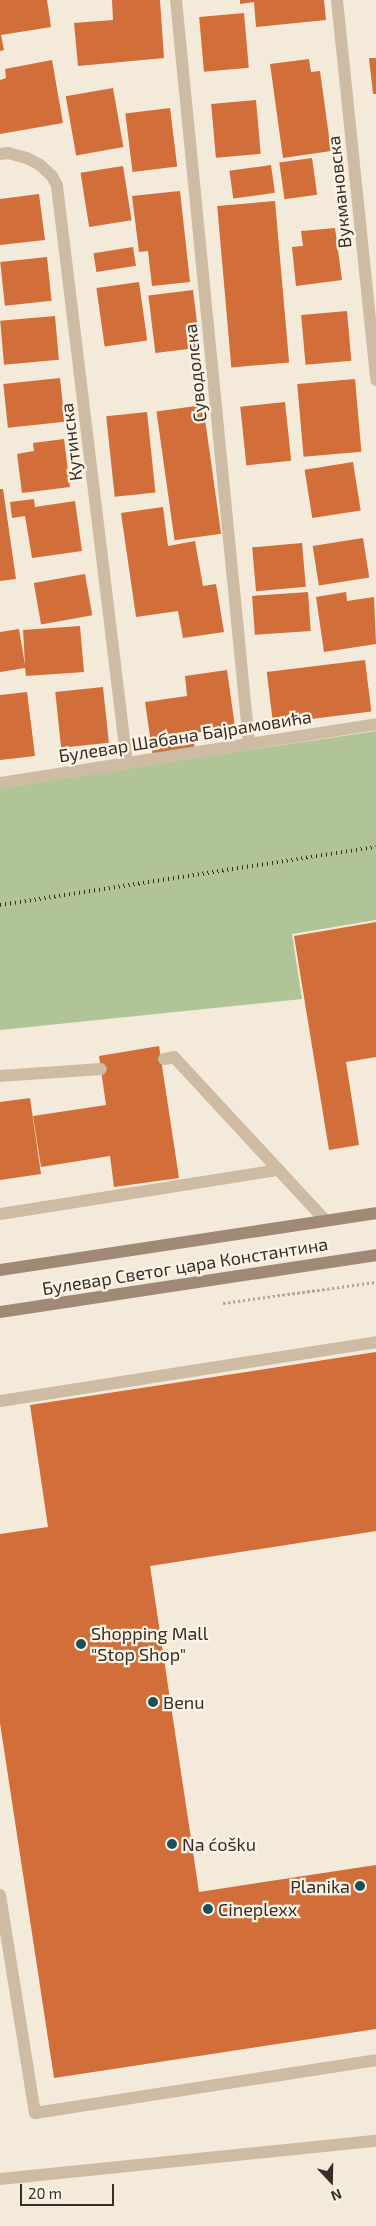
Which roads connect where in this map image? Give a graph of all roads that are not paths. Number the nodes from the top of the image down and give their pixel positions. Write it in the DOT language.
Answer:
graph roads {
  1 [pos="176,0"];
  2 [pos="337,0"];
  3 [pos="0,154"];
  4 [pos="376,380"];
  5 [pos="376,724"];
  6 [pos="249,743"];
  7 [pos="127,764"];
  8 [pos="0,783"];
  9 [pos="164,1059"];
  10 [pos="101,1069"];
  11 [pos="0,1076"];
  12 [pos="279,1170"];
  13 [pos="376,1213"];
  14 [pos="0,1214"];
  15 [pos="324,1220"];
  16 [pos="376,1255"];
  17 [pos="0,1270"];
  18 [pos="0,1312"];
  19 [pos="376,1342"];
  20 [pos="0,1401"];
  21 [pos="0,1896"];
  22 [pos="376,2060"];
  23 [pos="376,2141"];
  24 [pos="0,2179"];
  1 -- 6 [label="street, Суводолска"];
  2 -- 4 [label="street, Вукмановска"];
  3 -- 7 [label="street, Кутинска"];
  5 -- 6 [label="street, Булевар Шабана Бајрамовића"];
  6 -- 7 [label="street, Булевар Шабана Бајрамовића"];
  7 -- 8 [label="street, Булевар Шабана Бајрамовића"];
  9 -- 12 [label="street"];
  10 -- 11 [label="street"];
  12 -- 14 [label="street"];
  12 -- 15 [label="street"];
  13 -- 15 [label="main road, Булевар Светог цара Константина"];
  15 -- 17 [label="main road, Булевар Светог цара Константина"];
  16 -- 18 [label="main road, Булевар Светог цара Константина"];
  19 -- 20 [label="street"];
  21 -- 22 [label="street"];
  23 -- 24 [label="street"];
}
